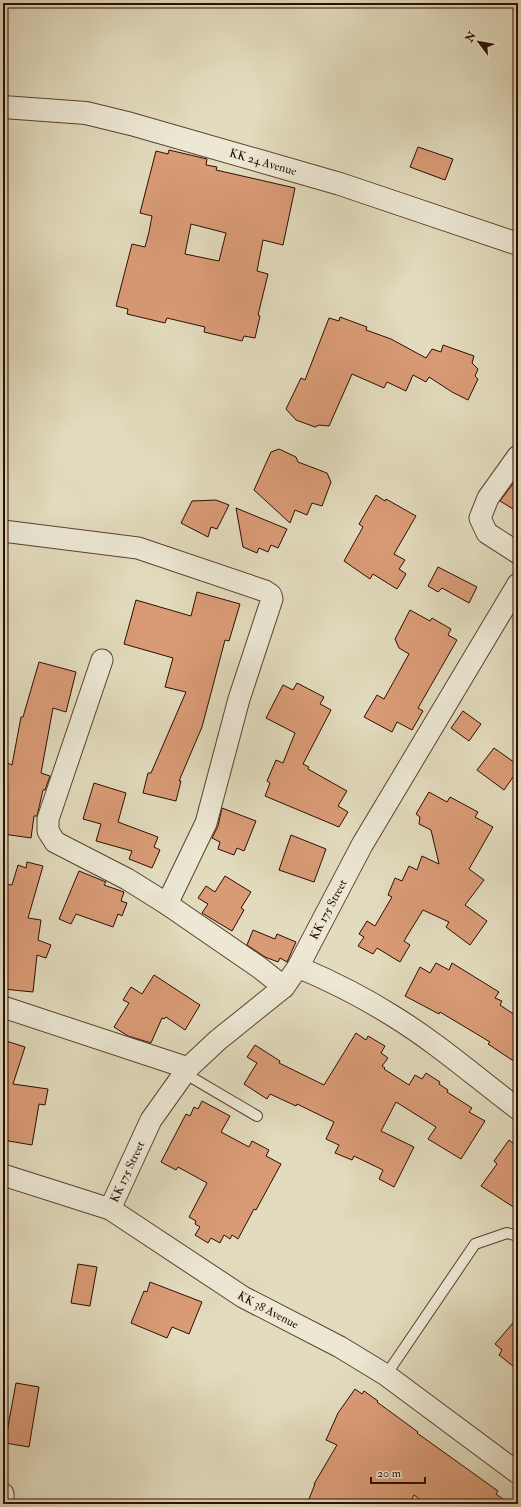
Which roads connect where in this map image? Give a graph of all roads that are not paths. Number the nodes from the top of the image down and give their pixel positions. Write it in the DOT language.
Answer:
graph roads {
  1 [pos="3,107"];
  2 [pos="518,244"];
  3 [pos="518,456"];
  4 [pos="3,531"];
  5 [pos="518,553"];
  6 [pos="518,584"];
  7 [pos="102,660"];
  8 [pos="167,904"];
  9 [pos="298,967"];
  10 [pos="284,986"];
  11 [pos="3,1007"];
  12 [pos="186,1070"];
  13 [pos="518,1109"];
  14 [pos="257,1116"];
  15 [pos="3,1175"];
  16 [pos="110,1210"];
  17 [pos="518,1236"];
  18 [pos="386,1374"];
  19 [pos="518,1473"];
  20 [pos="3,1494"];
  21 [pos="3,1498"];
  1 -- 2 [label="street, KK 24 Avenue"];
  3 -- 5 [label="street"];
  4 -- 8 [label="street"];
  6 -- 9 [label="street, KK 175 Street"];
  7 -- 8 [label="street"];
  8 -- 10 [label="street"];
  9 -- 10 [label="street, KK 175 Street"];
  9 -- 13 [label="street"];
  10 -- 12 [label="street, KK 175 Street"];
  11 -- 12 [label="street"];
  12 -- 14 [label="lane"];
  12 -- 16 [label="street, KK 175 Street"];
  15 -- 16 [label="street, KK 38 Avenue"];
  16 -- 18 [label="street, KK 38 Avenue"];
  17 -- 18 [label="lane"];
  18 -- 19 [label="street, KK 38 Avenue"];
  20 -- 21 [label="street"];
}
